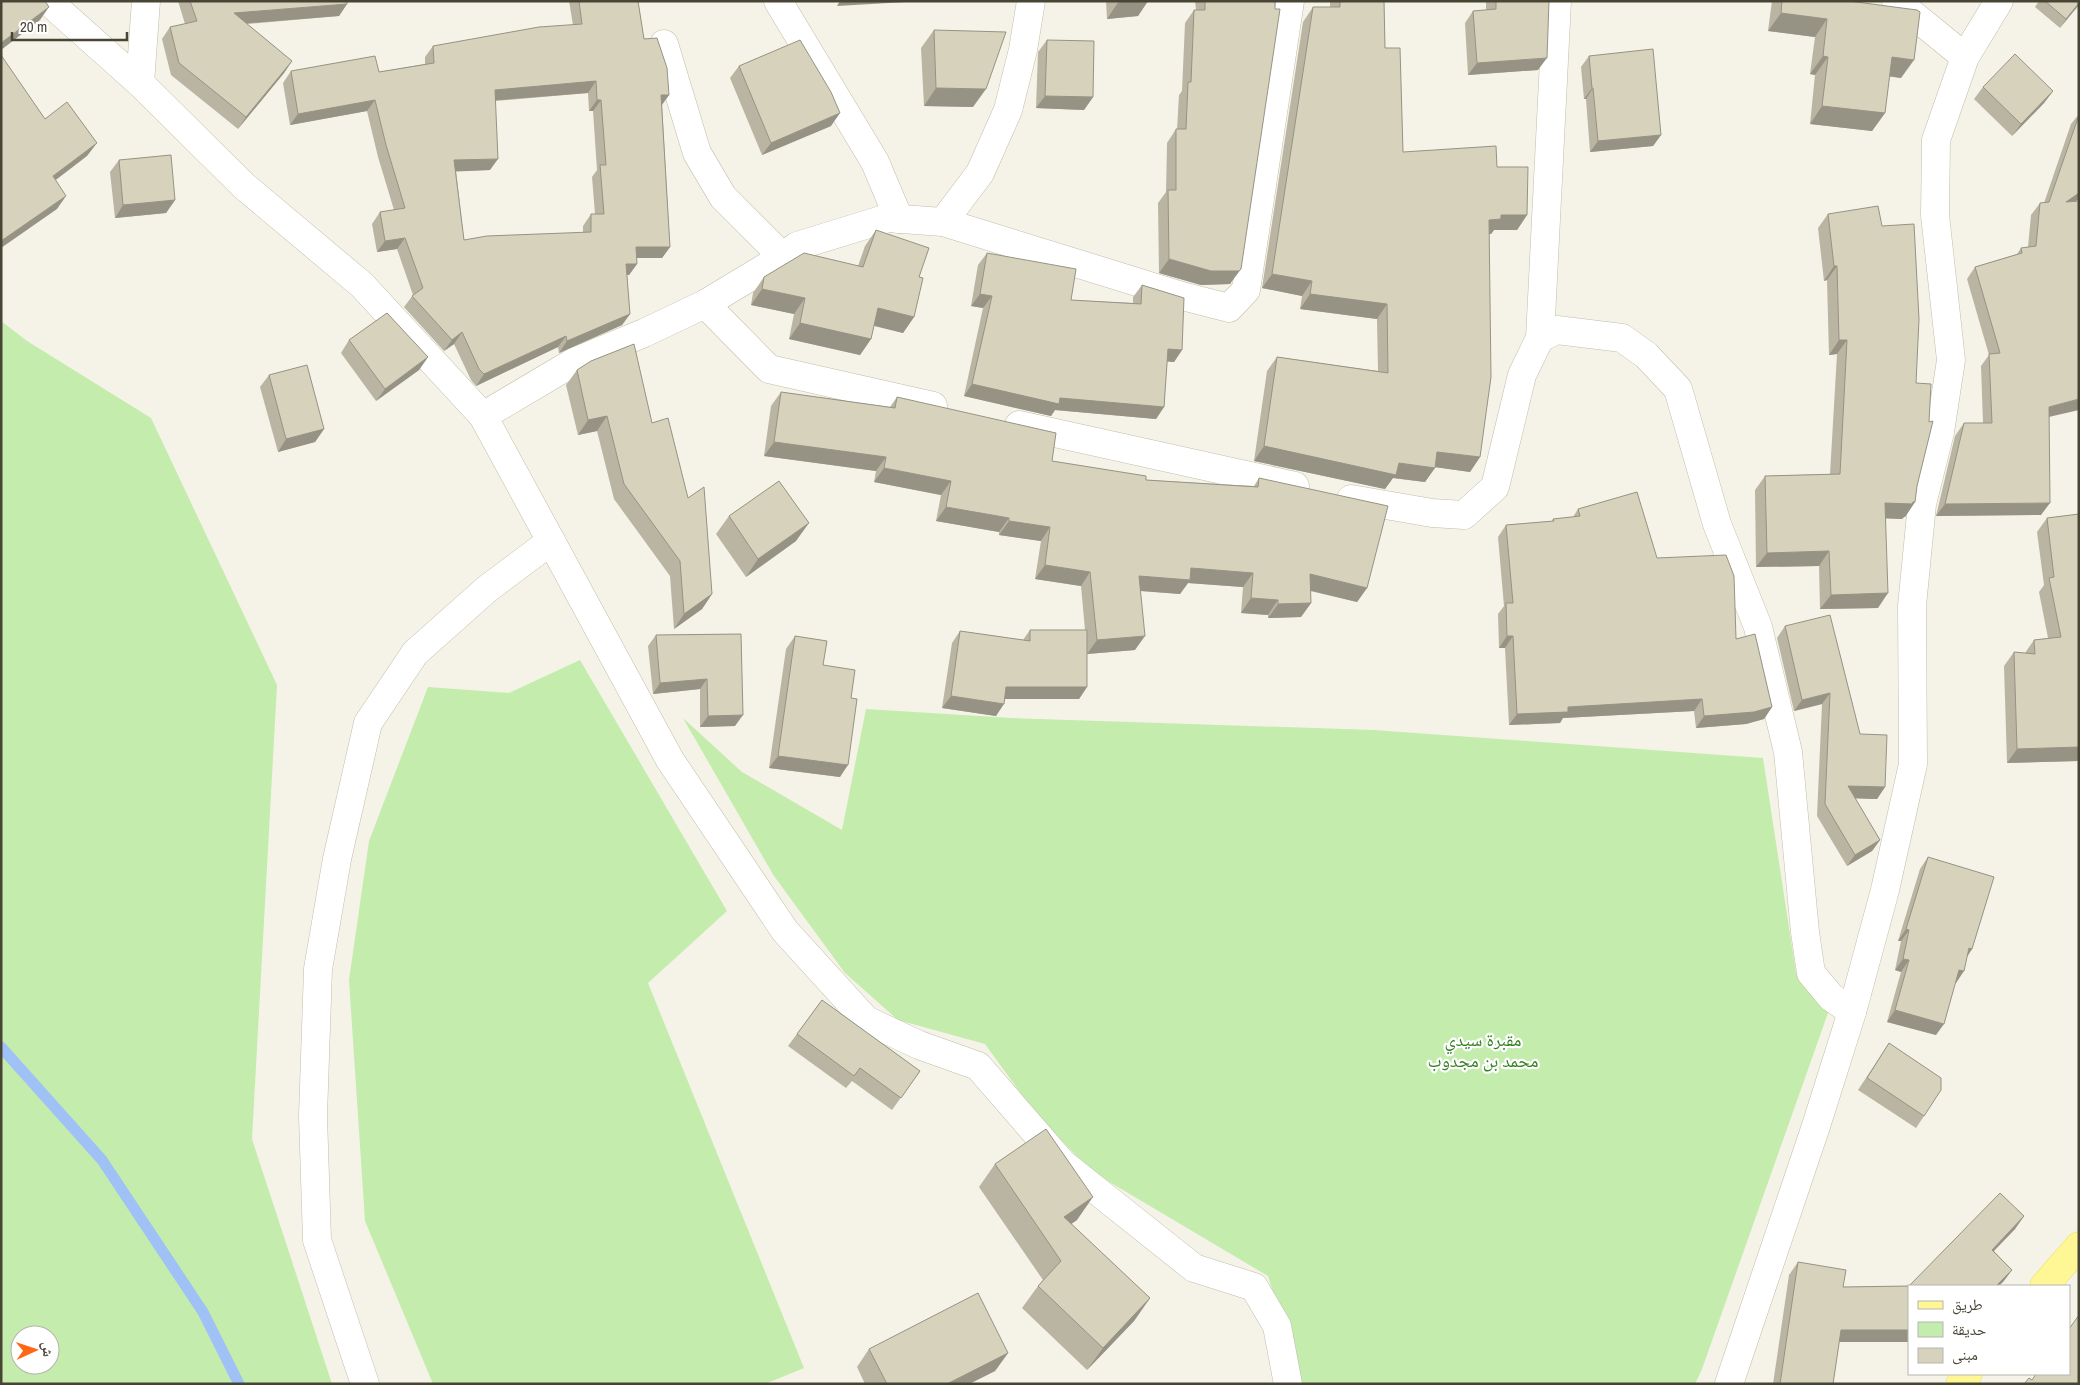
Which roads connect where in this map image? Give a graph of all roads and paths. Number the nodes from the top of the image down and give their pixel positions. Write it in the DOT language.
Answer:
graph roads {
  1 [pos="48,1"];
  2 [pos="146,1"];
  3 [pos="778,1"];
  4 [pos="1031,1"];
  5 [pos="1290,1"];
  6 [pos="1557,1"];
  7 [pos="1896,1"];
  8 [pos="1999,1"];
  9 [pos="664,44"];
  10 [pos="1965,57"];
  11 [pos="140,83"];
  12 [pos="900,219"];
  13 [pos="943,222"];
  14 [pos="783,257"];
  15 [pos="705,304"];
  16 [pos="1540,338"];
  17 [pos="961,412"];
  18 [pos="484,416"];
  19 [pos="1000,421"];
  20 [pos="551,541"];
  21 [pos="1852,1012"];
  22 [pos="2079,1246"];
  23 [pos="2045,1285"];
  24 [pos="365,1384"];
  25 [pos="1288,1384"];
  26 [pos="1730,1384"];
  1 -- 11 [label="street"];
  2 -- 11 [label="street"];
  3 -- 12 [label="street"];
  4 -- 13 [label="street"];
  5 -- 13 [label="street"];
  6 -- 16 [label="street"];
  7 -- 10 [label="street"];
  8 -- 10 [label="street"];
  9 -- 14 [label="street"];
  10 -- 21 [label="street"];
  11 -- 18 [label="street"];
  12 -- 13 [label="street"];
  12 -- 14 [label="street"];
  14 -- 15 [label="street"];
  15 -- 17 [label="street"];
  15 -- 18 [label="street"];
  16 -- 19 [label="street"];
  16 -- 21 [label="street"];
  18 -- 20 [label="street"];
  20 -- 24 [label="street"];
  20 -- 25 [label="street"];
  21 -- 26 [label="street"];
  22 -- 23 [label="main road"];
}
